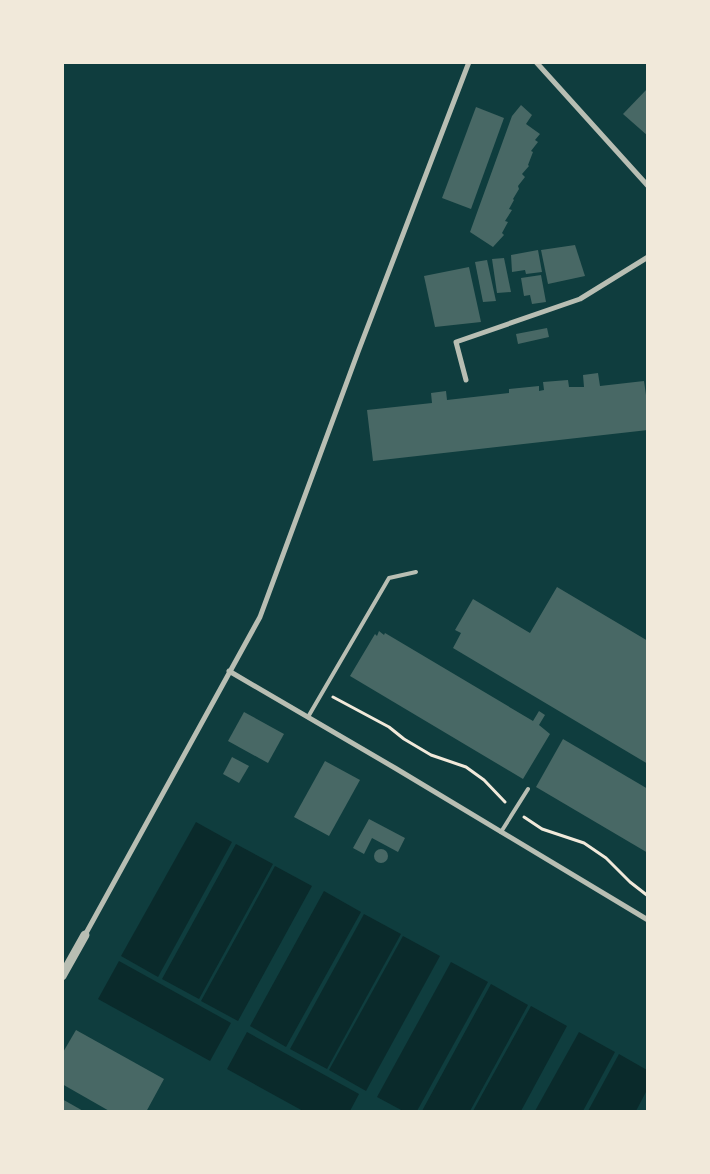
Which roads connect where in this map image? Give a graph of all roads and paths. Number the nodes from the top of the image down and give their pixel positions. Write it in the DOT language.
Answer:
graph roads {
  1 [pos="469,62"];
  2 [pos="536,62"];
  3 [pos="648,186"];
  4 [pos="648,257"];
  5 [pos="466,380"];
  6 [pos="416,572"];
  7 [pos="229,671"];
  8 [pos="323,692"];
  9 [pos="308,717"];
  10 [pos="528,789"];
  11 [pos="514,810"];
  12 [pos="501,832"];
  13 [pos="648,896"];
  14 [pos="648,920"];
  15 [pos="85,935"];
  16 [pos="62,976"];
  1 -- 7 [label="street"];
  2 -- 3 [label="street"];
  4 -- 5 [label="street"];
  6 -- 8 [label="lane"];
  7 -- 9 [label="street"];
  7 -- 15 [label="street"];
  8 -- 9 [label="lane"];
  8 -- 11 [label="path"];
  9 -- 12 [label="street"];
  10 -- 11 [label="lane"];
  11 -- 12 [label="lane"];
  11 -- 13 [label="path"];
  12 -- 14 [label="street"];
  15 -- 16 [label="street"];
}
